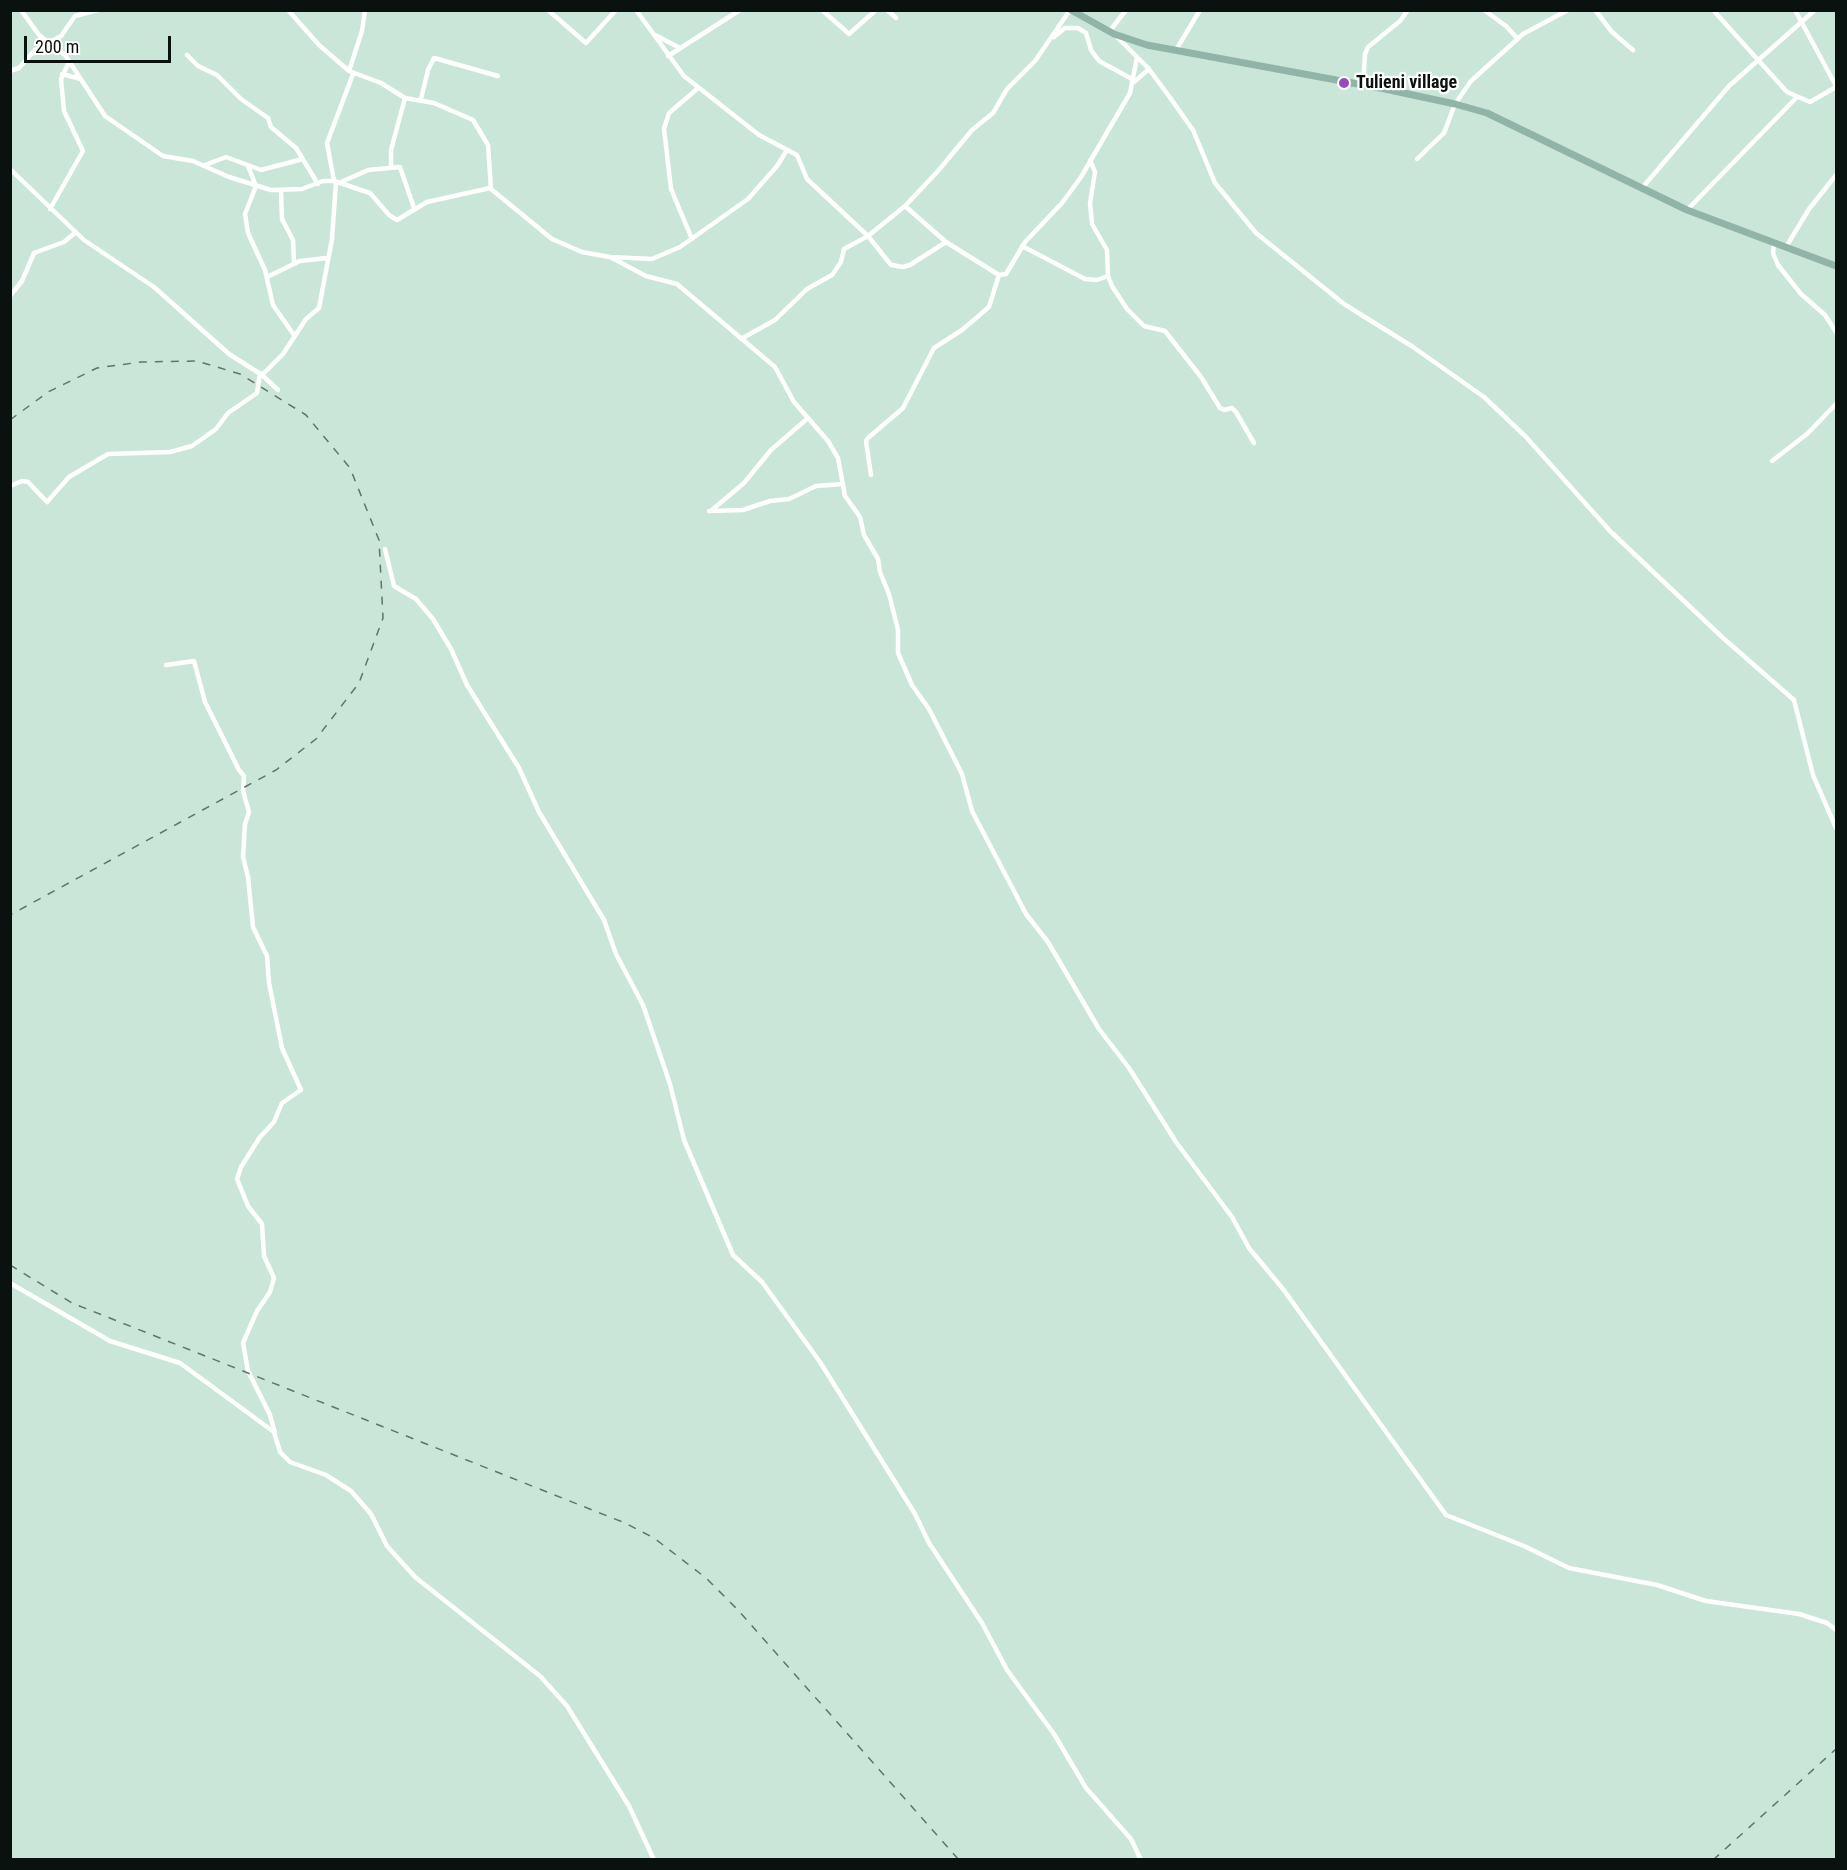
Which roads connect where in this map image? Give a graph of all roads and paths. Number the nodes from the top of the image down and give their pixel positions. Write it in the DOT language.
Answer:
graph roads {
  1 [pos="21,10"];
  2 [pos="98,10"];
  3 [pos="288,10"];
  4 [pos="365,10"];
  5 [pos="548,10"];
  6 [pos="616,10"];
  7 [pos="636,10"];
  8 [pos="740,10"];
  9 [pos="822,10"];
  10 [pos="876,10"];
  11 [pos="887,10"];
  12 [pos="1071,10"];
  13 [pos="1126,10"];
  14 [pos="1200,10"];
  15 [pos="1408,10"];
  16 [pos="1484,10"];
  17 [pos="1568,10"];
  18 [pos="1595,10"];
  19 [pos="1713,10"];
  20 [pos="1795,10"];
  21 [pos="1815,10"];
  22 [pos="897,18"];
  23 [pos="1801,23"];
  24 [pos="1112,33"];
  25 [pos="39,35"];
  26 [pos="655,35"];
  27 [pos="1052,38"];
  28 [pos="1517,38"];
  29 [pos="50,42"];
  30 [pos="42,46"];
  31 [pos="680,48"];
  32 [pos="1176,50"];
  33 [pos="1633,50"];
  34 [pos="187,55"];
  35 [pos="668,56"];
  36 [pos="1137,57"];
  37 [pos="1759,59"];
  38 [pos="69,62"];
  39 [pos="1149,69"];
  40 [pos="1836,70"];
  41 [pos="10,71"];
  42 [pos="351,73"];
  43 [pos="62,74"];
  44 [pos="1829,74"];
  45 [pos="498,76"];
  46 [pos="81,79"];
  47 [pos="1134,81"];
  48 [pos="1363,85"];
  49 [pos="1836,87"];
  50 [pos="697,89"];
  51 [pos="1797,97"];
  52 [pos="405,98"];
  53 [pos="421,99"];
  54 [pos="1455,104"];
  55 [pos="787,150"];
  56 [pos="303,159"];
  57 [pos="1418,159"];
  58 [pos="1090,160"];
  59 [pos="205,165"];
  60 [pos="248,166"];
  61 [pos="391,167"];
  62 [pos="10,169"];
  63 [pos="1836,175"];
  64 [pos="336,182"];
  65 [pos="318,184"];
  66 [pos="256,186"];
  67 [pos="490,188"];
  68 [pos="1642,188"];
  69 [pos="281,191"];
  70 [pos="905,206"];
  71 [pos="414,208"];
  72 [pos="50,209"];
  73 [pos="1687,210"];
  74 [pos="76,232"];
  75 [pos="868,236"];
  76 [pos="692,239"];
  77 [pos="946,242"];
  78 [pos="1774,243"];
  79 [pos="1022,246"];
  80 [pos="1786,247"];
  81 [pos="610,257"];
  82 [pos="327,258"];
  83 [pos="294,263"];
  84 [pos="1836,266"];
  85 [pos="999,275"];
  86 [pos="267,276"];
  87 [pos="1108,276"];
  88 [pos="10,296"];
  89 [pos="1836,332"];
  90 [pos="294,335"];
  91 [pos="741,339"];
  92 [pos="261,374"];
  93 [pos="278,390"];
  94 [pos="1836,404"];
  95 [pos="808,418"];
  96 [pos="1254,443"];
  97 [pos="1772,461"];
  98 [pos="871,475"];
  99 [pos="843,484"];
  100 [pos="10,486"];
  101 [pos="385,549"];
  102 [pos="166,665"];
  103 [pos="1836,828"];
  104 [pos="10,1283"];
  105 [pos="274,1432"];
  106 [pos="1836,1630"];
  107 [pos="654,1860"];
  108 [pos="1140,1860"];
  1 -- 25 [label="street"];
  2 -- 29 [label="street"];
  3 -- 42 [label="street"];
  4 -- 42 [label="street"];
  5 -- 6 [label="street"];
  7 -- 26 [label="street"];
  8 -- 31 [label="street"];
  9 -- 10 [label="street"];
  11 -- 22 [label="street"];
  12 -- 24 [label="street"];
  12 -- 27 [label="street"];
  13 -- 24 [label="street"];
  14 -- 32 [label="street"];
  15 -- 48 [label="street"];
  16 -- 28 [label="street"];
  17 -- 28 [label="street"];
  18 -- 33 [label="street"];
  19 -- 37 [label="street"];
  20 -- 23 [label="street"];
  21 -- 23 [label="street"];
  23 -- 37 [label="street"];
  23 -- 44 [label="street"];
  24 -- 32 [label="street"];
  24 -- 36 [label="street"];
  25 -- 29 [label="street"];
  25 -- 30 [label="street"];
  26 -- 31 [label="street"];
  26 -- 35 [label="street"];
  27 -- 47 [label="street"];
  27 -- 70 [label="street"];
  28 -- 54 [label="street"];
  29 -- 30 [label="street"];
  29 -- 38 [label="street"];
  30 -- 41 [label="street"];
  31 -- 35 [label="street"];
  32 -- 48 [label="street"];
  34 -- 56 [label="street"];
  35 -- 50 [label="street"];
  36 -- 39 [label="street"];
  36 -- 47 [label="street"];
  37 -- 51 [label="street"];
  37 -- 68 [label="street"];
  38 -- 43 [label="street"];
  38 -- 46 [label="street"];
  39 -- 47 [label="street"];
  39 -- 103 [label="street"];
  40 -- 44 [label="street"];
  42 -- 52 [label="street"];
  42 -- 64 [label="street"];
  43 -- 46 [label="street"];
  43 -- 72 [label="street"];
  44 -- 49 [label="street"];
  45 -- 53 [label="street"];
  46 -- 59 [label="street"];
  47 -- 58 [label="street"];
  48 -- 54 [label="street"];
  49 -- 51 [label="street"];
  50 -- 55 [label="street"];
  50 -- 76 [label="street"];
  51 -- 73 [label="street"];
  52 -- 53 [label="street"];
  52 -- 61 [label="street"];
  53 -- 67 [label="street"];
  54 -- 57 [label="street"];
  54 -- 68 [label="street"];
  55 -- 75 [label="street"];
  55 -- 76 [label="street"];
  56 -- 60 [label="street"];
  56 -- 65 [label="street"];
  58 -- 79 [label="street"];
  58 -- 87 [label="street"];
  59 -- 60 [label="street"];
  59 -- 66 [label="street"];
  60 -- 66 [label="street"];
  61 -- 64 [label="street"];
  61 -- 71 [label="street"];
  62 -- 72 [label="street"];
  63 -- 80 [label="street"];
  64 -- 65 [label="street"];
  64 -- 71 [label="street"];
  64 -- 82 [label="street"];
  65 -- 69 [label="street"];
  66 -- 69 [label="street"];
  66 -- 86 [label="street"];
  67 -- 71 [label="street"];
  67 -- 81 [label="street"];
  68 -- 73 [label="street"];
  69 -- 83 [label="street"];
  70 -- 75 [label="street"];
  70 -- 77 [label="street"];
  72 -- 74 [label="street"];
  73 -- 78 [label="street"];
  74 -- 88 [label="street"];
  74 -- 92 [label="street"];
  75 -- 77 [label="street"];
  75 -- 91 [label="street"];
  76 -- 81 [label="street"];
  77 -- 85 [label="street"];
  78 -- 80 [label="street"];
  78 -- 89 [label="street"];
  79 -- 85 [label="street"];
  79 -- 87 [label="street"];
  80 -- 84 [label="street"];
  81 -- 91 [label="street"];
  82 -- 83 [label="street"];
  82 -- 90 [label="street"];
  83 -- 86 [label="street"];
  85 -- 98 [label="street"];
  86 -- 90 [label="street"];
  87 -- 96 [label="street"];
  90 -- 92 [label="street"];
  91 -- 95 [label="street"];
  92 -- 93 [label="street"];
  92 -- 100 [label="street"];
  94 -- 97 [label="street"];
  95 -- 99 [label="street"];
  95 -- 99 [label="street"];
  99 -- 106 [label="street"];
  101 -- 108 [label="street"];
  102 -- 105 [label="street"];
  104 -- 105 [label="street"];
  105 -- 107 [label="street"];
}
